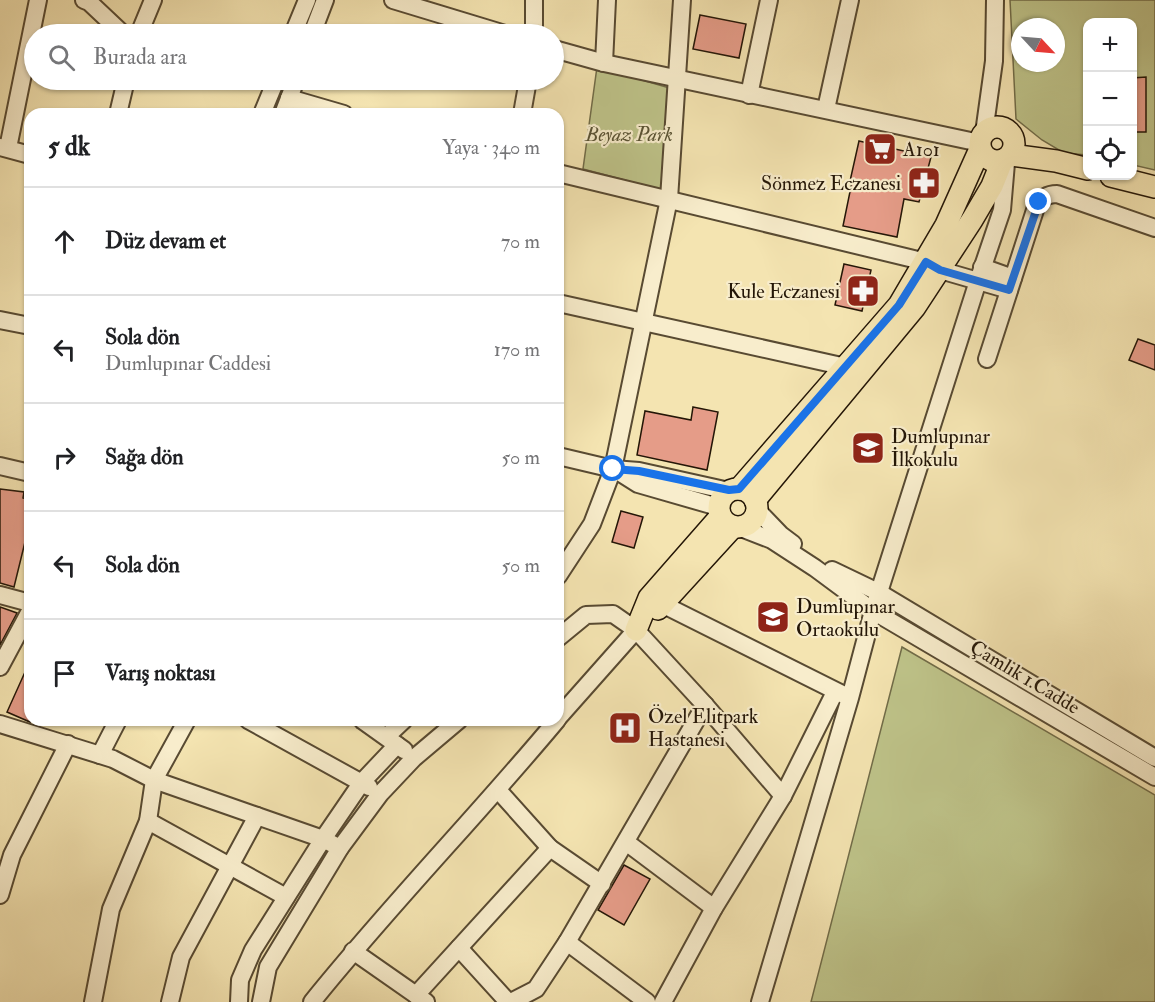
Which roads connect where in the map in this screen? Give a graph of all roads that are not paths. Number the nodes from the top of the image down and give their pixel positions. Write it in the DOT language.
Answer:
graph roads {
  1 [pos="38,0"];
  2 [pos="84,0"];
  3 [pos="153,0"];
  4 [pos="325,0"];
  5 [pos="393,0"];
  6 [pos="534,0"];
  7 [pos="607,0"];
  8 [pos="682,0"];
  9 [pos="769,0"];
  10 [pos="850,0"];
  11 [pos="995,0"];
  12 [pos="300,3"];
  13 [pos="32,24"];
  14 [pos="112,24"];
  15 [pos="143,24"];
  16 [pos="295,24"];
  17 [pos="316,24"];
  18 [pos="473,24"];
  19 [pos="534,24"];
  20 [pos="564,52"];
  21 [pos="24,61"];
  22 [pos="604,63"];
  23 [pos="678,80"];
  24 [pos="124,90"];
  25 [pos="272,90"];
  26 [pos="292,90"];
  27 [pos="526,90"];
  28 [pos="748,95"];
  29 [pos="289,98"];
  30 [pos="119,108"];
  31 [pos="264,108"];
  32 [pos="285,108"];
  33 [pos="323,108"];
  34 [pos="523,108"];
  35 [pos="826,109"];
  36 [pos="981,141"];
  37 [pos="4,147"];
  38 [pos="24,153"];
  39 [pos="1009,154"];
  40 [pos="1083,168"];
  41 [pos="564,174"];
  42 [pos="1126,180"];
  43 [pos="1155,188"];
  44 [pos="669,199"];
  45 [pos="1155,228"];
  46 [pos="933,266"];
  47 [pos="980,274"];
  48 [pos="1011,284"];
  49 [pos="564,304"];
  50 [pos="0,320"];
  51 [pos="644,322"];
  52 [pos="24,325"];
  53 [pos="987,359"];
  54 [pos="846,367"];
  55 [pos="564,457"];
  56 [pos="0,466"];
  57 [pos="613,469"];
  58 [pos="24,472"];
  59 [pos="737,508"];
  60 [pos="564,567"];
  61 [pos="880,593"];
  62 [pos="0,595"];
  63 [pos="24,601"];
  64 [pos="662,604"];
  65 [pos="873,611"];
  66 [pos="24,622"];
  67 [pos="636,630"];
  68 [pos="564,633"];
  69 [pos="0,667"];
  70 [pos="842,695"];
  71 [pos="705,705"];
  72 [pos="564,711"];
  73 [pos="0,724"];
  74 [pos="115,726"];
  75 [pos="185,726"];
  76 [pos="259,726"];
  77 [pos="371,726"];
  78 [pos="400,726"];
  79 [pos="452,726"];
  80 [pos="551,726"];
  81 [pos="392,740"];
  82 [pos="68,744"];
  83 [pos="100,755"];
  84 [pos="414,758"];
  85 [pos="1155,758"];
  86 [pos="1155,777"];
  87 [pos="154,780"];
  88 [pos="362,782"];
  89 [pos="498,790"];
  90 [pos="380,794"];
  91 [pos="783,796"];
  92 [pos="256,816"];
  93 [pos="148,821"];
  94 [pos="323,838"];
  95 [pos="626,842"];
  96 [pos="340,848"];
  97 [pos="550,848"];
  98 [pos="230,866"];
  99 [pos="602,884"];
  100 [pos="0,895"];
  101 [pos="286,897"];
  102 [pos="714,908"];
  103 [pos="567,942"];
  104 [pos="459,948"];
  105 [pos="353,951"];
  106 [pos="421,999"];
  107 [pos="93,1002"];
  108 [pos="170,1002"];
  109 [pos="239,1002"];
  110 [pos="261,1002"];
  111 [pos="312,1002"];
  112 [pos="509,1002"];
  113 [pos="647,1002"];
  114 [pos="663,1002"];
  115 [pos="760,1002"];
  1 -- 13 [label="street"];
  2 -- 14 [label="street"];
  3 -- 15 [label="street"];
  4 -- 17 [label="street"];
  5 -- 18 [label="street"];
  6 -- 19 [label="street"];
  7 -- 22 [label="street"];
  8 -- 23 [label="street"];
  9 -- 28 [label="street"];
  10 -- 35 [label="street"];
  11 -- 36 [label="street"];
  12 -- 16 [label="street"];
  20 -- 22 [label="street"];
  21 -- 37 [label="street"];
  22 -- 23 [label="street"];
  23 -- 28 [label="street"];
  23 -- 44 [label="street"];
  24 -- 30 [label="street"];
  25 -- 31 [label="street"];
  26 -- 29 [label="street"];
  27 -- 34 [label="street"];
  28 -- 35 [label="street"];
  29 -- 32 [label="street"];
  29 -- 33 [label="street"];
  35 -- 36 [label="street"];
  36 -- 39 [label="main road"];
  36 -- 39 [label="main road"];
  36 -- 46 [label="main road"];
  37 -- 38 [label="street"];
  39 -- 40 [label="main road"];
  39 -- 46 [label="main road"];
  39 -- 47 [label="street"];
  41 -- 44 [label="street"];
  42 -- 43 [label="main road"];
  44 -- 46 [label="street"];
  44 -- 51 [label="street"];
  45 -- 48 [label="street"];
  46 -- 47 [label="street"];
  46 -- 54 [label="main road"];
  46 -- 59 [label="main road"];
  47 -- 48 [label="street"];
  47 -- 61 [label="street"];
  48 -- 53 [label="street"];
  49 -- 51 [label="street"];
  50 -- 52 [label="street"];
  51 -- 54 [label="street"];
  51 -- 57 [label="street"];
  54 -- 59 [label="main road"];
  55 -- 57 [label="street, Çamlık 1.Cadde"];
  56 -- 58 [label="street"];
  57 -- 59 [label="street, Çamlık 1.Cadde"];
  57 -- 60 [label="street"];
  59 -- 61 [label="street"];
  59 -- 64 [label="main road"];
  59 -- 65 [label="street, Çamlık 1.Cadde"];
  59 -- 67 [label="main road"];
  61 -- 65 [label="street"];
  61 -- 85 [label="street"];
  62 -- 63 [label="street"];
  64 -- 67 [label="main road"];
  64 -- 70 [label="street"];
  65 -- 70 [label="street"];
  65 -- 86 [label="street, Çamlık 1.Cadde"];
  66 -- 69 [label="street"];
  67 -- 68 [label="street"];
  67 -- 71 [label="street"];
  67 -- 72 [label="street"];
  70 -- 91 [label="street"];
  70 -- 115 [label="street"];
  71 -- 91 [label="street"];
  71 -- 95 [label="street"];
  73 -- 82 [label="street"];
  74 -- 83 [label="street"];
  75 -- 87 [label="street"];
  76 -- 88 [label="street"];
  77 -- 81 [label="street"];
  78 -- 81 [label="street"];
  79 -- 84 [label="street"];
  80 -- 89 [label="street"];
  81 -- 84 [label="street"];
  81 -- 88 [label="street"];
  82 -- 83 [label="street"];
  82 -- 100 [label="street"];
  83 -- 87 [label="street"];
  84 -- 90 [label="street"];
  87 -- 92 [label="street"];
  87 -- 93 [label="street"];
  88 -- 90 [label="street"];
  88 -- 94 [label="street"];
  89 -- 97 [label="street"];
  89 -- 105 [label="street"];
  90 -- 96 [label="street"];
  91 -- 102 [label="street"];
  92 -- 94 [label="street"];
  92 -- 98 [label="street"];
  93 -- 98 [label="street"];
  93 -- 107 [label="street"];
  94 -- 96 [label="street"];
  94 -- 101 [label="street"];
  95 -- 99 [label="street"];
  95 -- 102 [label="street"];
  96 -- 110 [label="street"];
  97 -- 99 [label="street"];
  97 -- 104 [label="street"];
  98 -- 101 [label="street"];
  98 -- 108 [label="street"];
  99 -- 103 [label="street"];
  101 -- 109 [label="street"];
  102 -- 114 [label="street"];
  103 -- 112 [label="street"];
  103 -- 113 [label="street"];
  104 -- 106 [label="street"];
  104 -- 112 [label="street"];
  105 -- 106 [label="street"];
  105 -- 111 [label="street"];
}
